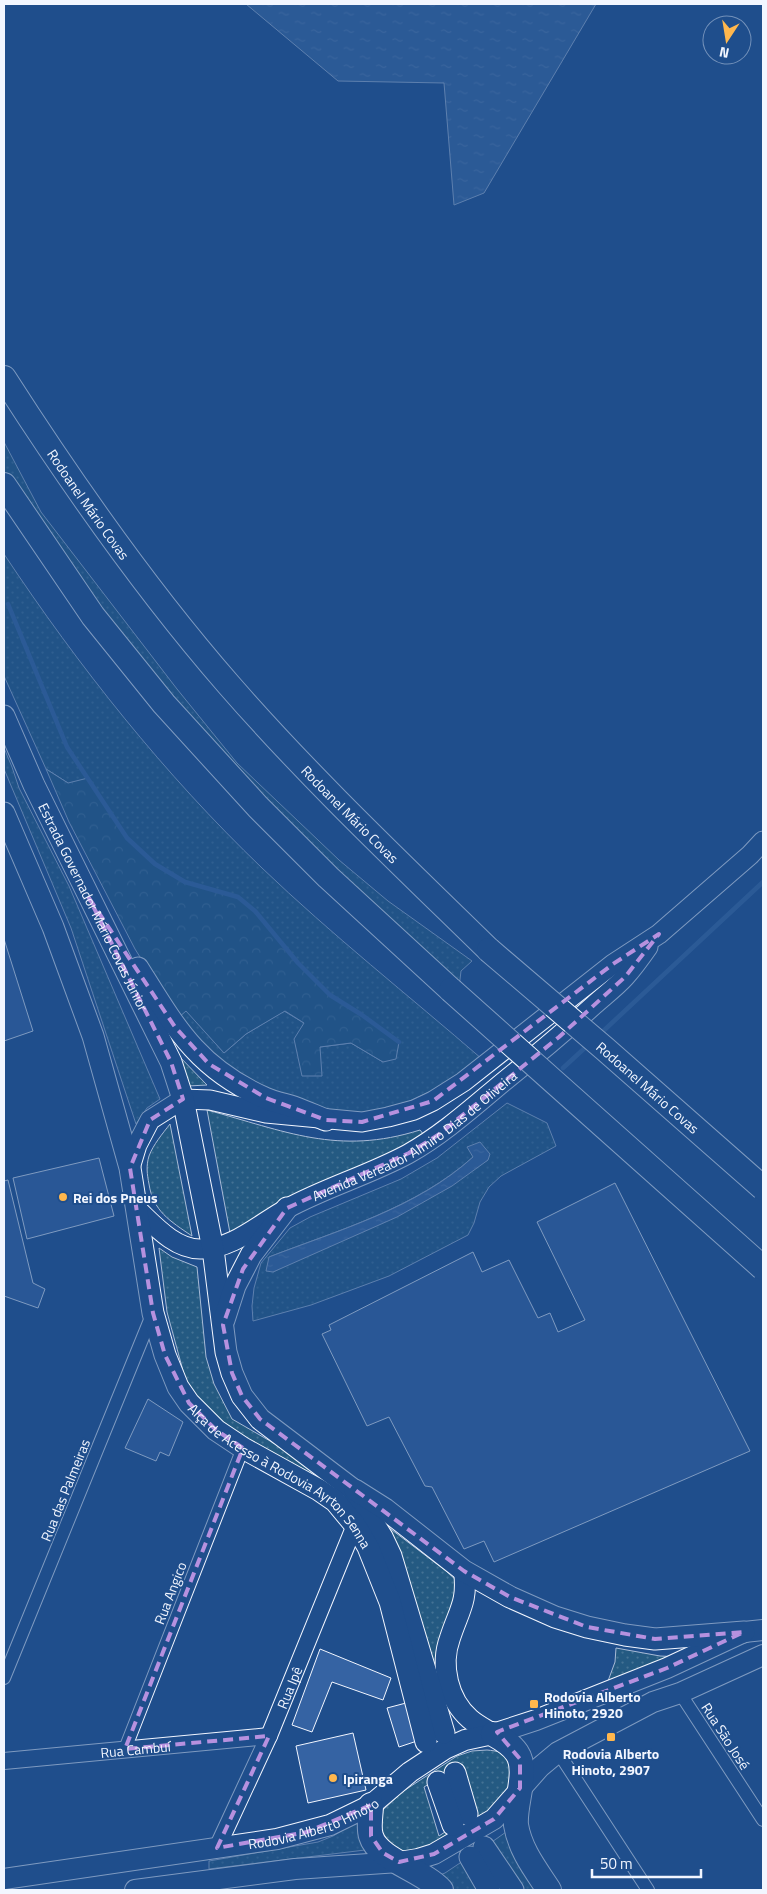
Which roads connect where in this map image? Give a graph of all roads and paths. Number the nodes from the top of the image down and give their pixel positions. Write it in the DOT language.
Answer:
graph roads {
  1 [pos="4,378"];
  2 [pos="4,485"];
  3 [pos="6,726"];
  4 [pos="4,813"];
  5 [pos="763,833"];
  6 [pos="757,848"];
  7 [pos="89,898"];
  8 [pos="658,934"];
  9 [pos="183,1099"];
  10 [pos="326,1120"];
  11 [pos="130,1168"];
  12 [pos="763,1188"];
  13 [pos="287,1208"];
  14 [pos="138,1210"];
  15 [pos="213,1249"];
  16 [pos="763,1268"];
  17 [pos="153,1313"];
  18 [pos="223,1325"];
  19 [pos="242,1448"];
  20 [pos="350,1488"];
  21 [pos="355,1525"];
  22 [pos="464,1571"];
  23 [pos="754,1631"];
  24 [pos="763,1655"];
  25 [pos="4,1678"];
  26 [pos="680,1693"];
  27 [pos="493,1734"];
  28 [pos="269,1736"];
  29 [pos="125,1749"];
  30 [pos="558,1752"];
  31 [pos="4,1761"];
  32 [pos="446,1778"];
  33 [pos="520,1788"];
  34 [pos="372,1805"];
  35 [pos="460,1820"];
  36 [pos="763,1820"];
  37 [pos="217,1848"];
  38 [pos="399,1862"];
  39 [pos="4,1879"];
  40 [pos="135,1890"];
  41 [pos="441,1890"];
  42 [pos="489,1890"];
  43 [pos="513,1890"];
  44 [pos="549,1890"];
  45 [pos="648,1890"];
  1 -- 12 [label="highway, Rodoanel Mário Covas, bridge"];
  2 -- 16 [label="highway, bridge"];
  3 -- 7 [label="highway, Estrada Governador Mário Covas Júnior"];
  4 -- 11 [label="highway"];
  5 -- 6 [label="street"];
  6 -- 8 [label="main road, Avenida Vereador Almiro Dias de Oliveira"];
  7 -- 9 [label="highway, Estrada Governador Mário Covas Júnior"];
  7 -- 10 [label="highway"];
  8 -- 10 [label="main road, Avenida Vereador Almiro Dias de Oliveira"];
  8 -- 13 [label="main road, Avenida Vereador Almiro Dias de Oliveira"];
  9 -- 10 [label="main road, Avenida Vereador Almiro Dias de Oliveira"];
  9 -- 11 [label="main road"];
  9 -- 15 [label="highway, Estrada Governador Mário Covas Júnior"];
  11 -- 14 [label="highway, Alça de Acesso à Rodovia Ayrton Senna"];
  13 -- 15 [label="main road, Avenida Vereador Almiro Dias de Oliveira"];
  13 -- 18 [label="highway"];
  14 -- 15 [label="main road, Avenida Vereador Almiro Dias de Oliveira"];
  14 -- 17 [label="highway, Alça de Acesso à Rodovia Ayrton Senna"];
  15 -- 18 [label="highway, Alça de Acesso à Rodovia Ayrton Senna"];
  17 -- 19 [label="highway, Alça de Acesso à Rodovia Ayrton Senna"];
  17 -- 25 [label="street, Rua das Palmeiras"];
  18 -- 20 [label="highway, Alça de Acesso à Rodovia Ayrton Senna"];
  19 -- 21 [label="highway, Alça de Acesso à Rodovia Ayrton Senna"];
  19 -- 29 [label="street, Rua Angico"];
  20 -- 21 [label="highway, Alça de Acesso à Rodovia Ayrton Senna"];
  20 -- 22 [label="highway"];
  21 -- 28 [label="street, Rua Ipê"];
  22 -- 23 [label="highway"];
  22 -- 27 [label="main road"];
  23 -- 27 [label="main road, Rodovia Alberto Hinoto"];
  24 -- 26 [label="main road"];
  26 -- 30 [label="main road"];
  26 -- 36 [label="street, Rua São José"];
  27 -- 33 [label="highway"];
  27 -- 34 [label="main road, Rodovia Alberto Hinoto"];
  28 -- 29 [label="street, Rua Cambuí"];
  28 -- 37 [label="street, Rua Ipê"];
  29 -- 31 [label="street, Rua Cambuí"];
  30 -- 33 [label="main road"];
  30 -- 45 [label="street"];
  32 -- 35 [label="highway"];
  33 -- 38 [label="main road"];
  33 -- 44 [label="highway"];
  34 -- 37 [label="main road, Rodovia Alberto Hinoto"];
  34 -- 38 [label="highway"];
  37 -- 39 [label="main road, Rodovia Alberto Hinoto"];
  38 -- 40 [label="main road"];
  38 -- 41 [label="highway"];
  42 -- 43 [label="highway"];
}
